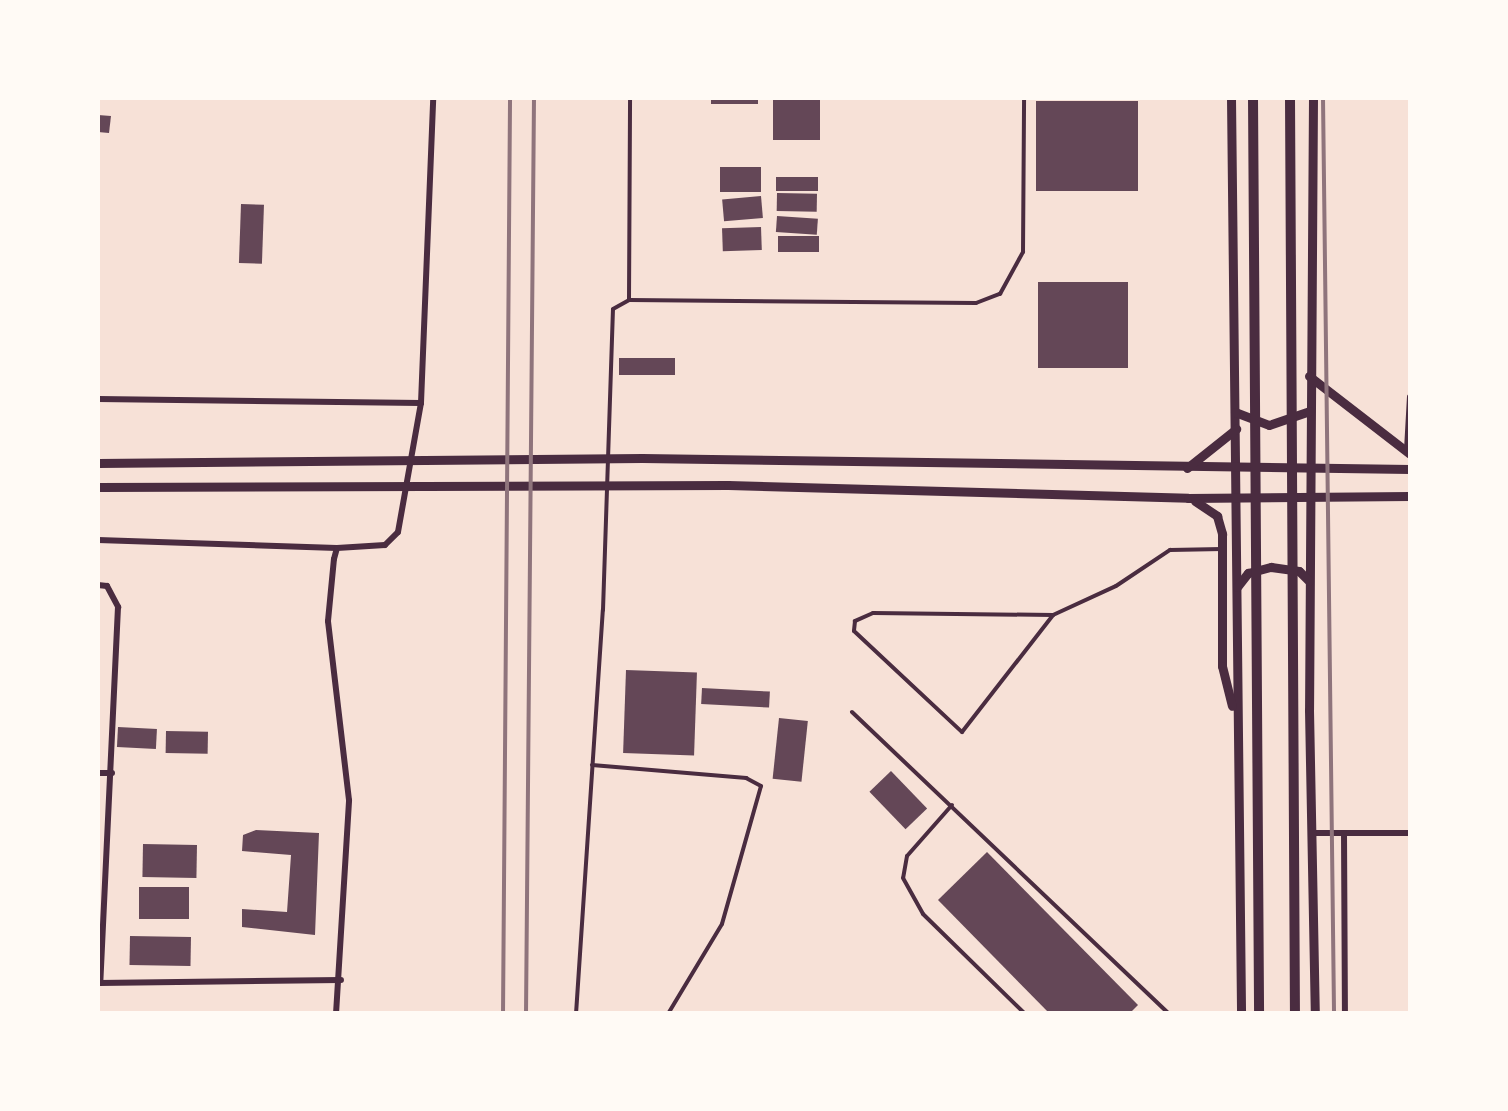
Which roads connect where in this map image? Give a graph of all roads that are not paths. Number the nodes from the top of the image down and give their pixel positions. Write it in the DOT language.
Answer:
graph roads {
  1 [pos="433,98"];
  2 [pos="630,98"];
  3 [pos="1024,98"];
  4 [pos="1231,98"];
  5 [pos="1253,98"];
  6 [pos="1290,98"];
  7 [pos="1313,98"];
  8 [pos="630,300"];
  9 [pos="1310,376"];
  10 [pos="1410,397"];
  11 [pos="98,399"];
  12 [pos="422,403"];
  13 [pos="1310,411"];
  14 [pos="1235,412"];
  15 [pos="1236,428"];
  16 [pos="1409,453"];
  17 [pos="98,463"];
  18 [pos="1236,468"];
  19 [pos="1310,468"];
  20 [pos="1184,469"];
  21 [pos="1410,470"];
  22 [pos="98,487"];
  23 [pos="1410,496"];
  24 [pos="1188,498"];
  25 [pos="1235,498"];
  26 [pos="1309,500"];
  27 [pos="98,540"];
  28 [pos="337,548"];
  29 [pos="1222,549"];
  30 [pos="1309,582"];
  31 [pos="98,585"];
  32 [pos="1236,589"];
  33 [pos="1053,615"];
  34 [pos="852,712"];
  35 [pos="1236,724"];
  36 [pos="592,765"];
  37 [pos="98,773"];
  38 [pos="112,773"];
  39 [pos="952,805"];
  40 [pos="1344,833"];
  41 [pos="1410,833"];
  42 [pos="1314,834"];
  43 [pos="342,980"];
  44 [pos="99,983"];
  45 [pos="336,1014"];
  46 [pos="576,1014"];
  47 [pos="668,1014"];
  48 [pos="1025,1014"];
  49 [pos="1169,1014"];
  50 [pos="1241,1014"];
  51 [pos="1260,1014"];
  52 [pos="1295,1014"];
  53 [pos="1315,1014"];
  54 [pos="1345,1014"];
  1 -- 12 [label="street"];
  2 -- 8 [label="lane"];
  3 -- 8 [label="lane"];
  4 -- 14 [label="main road"];
  5 -- 51 [label="highway"];
  6 -- 52 [label="highway"];
  7 -- 9 [label="main road"];
  8 -- 36 [label="lane"];
  9 -- 13 [label="main road"];
  9 -- 16 [label="main road"];
  10 -- 16 [label="street"];
  11 -- 12 [label="street"];
  12 -- 28 [label="street"];
  13 -- 14 [label="main road"];
  13 -- 19 [label="main road"];
  14 -- 15 [label="main road"];
  15 -- 18 [label="main road"];
  15 -- 20 [label="main road"];
  17 -- 20 [label="main road"];
  18 -- 19 [label="main road"];
  18 -- 20 [label="main road"];
  18 -- 25 [label="main road"];
  19 -- 21 [label="main road"];
  19 -- 26 [label="main road"];
  22 -- 24 [label="main road"];
  23 -- 26 [label="main road"];
  24 -- 25 [label="main road"];
  24 -- 29 [label="main road"];
  25 -- 26 [label="main road"];
  25 -- 32 [label="main road"];
  26 -- 30 [label="main road"];
  27 -- 28 [label="street"];
  28 -- 43 [label="street"];
  29 -- 33 [label="lane"];
  29 -- 35 [label="main road"];
  30 -- 32 [label="main road"];
  30 -- 42 [label="main road"];
  31 -- 38 [label="street"];
  32 -- 35 [label="main road"];
  33 -- 33 [label="lane"];
  34 -- 39 [label="lane"];
  35 -- 50 [label="main road"];
  36 -- 46 [label="lane"];
  36 -- 47 [label="lane"];
  37 -- 38 [label="street"];
  38 -- 44 [label="street"];
  39 -- 48 [label="lane"];
  39 -- 49 [label="lane"];
  40 -- 41 [label="street"];
  40 -- 42 [label="street"];
  40 -- 54 [label="street"];
  42 -- 53 [label="main road"];
  43 -- 44 [label="street"];
  43 -- 45 [label="street"];
}
